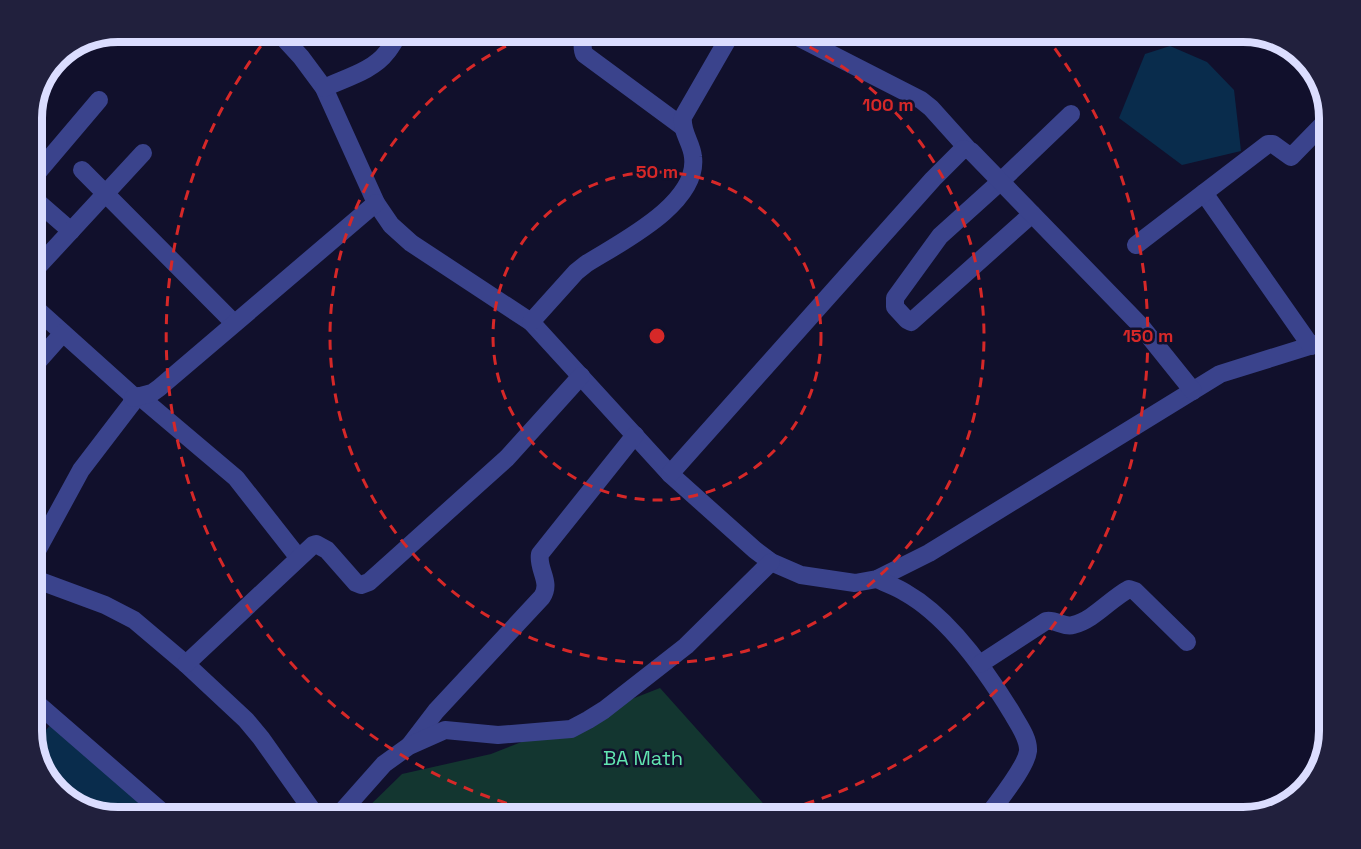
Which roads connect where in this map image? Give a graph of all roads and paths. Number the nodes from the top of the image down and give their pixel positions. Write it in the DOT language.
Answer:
graph roads {
  1 [pos="287,42"];
  2 [pos="394,42"];
  3 [pos="583,42"];
  4 [pos="726,42"];
  5 [pos="808,42"];
  6 [pos="324,88"];
  7 [pos="99,100"];
  8 [pos="1071,114"];
  9 [pos="683,127"];
  10 [pos="1319,128"];
  11 [pos="967,148"];
  12 [pos="143,153"];
  13 [pos="42,167"];
  14 [pos="82,170"];
  15 [pos="1001,182"];
  16 [pos="106,193"];
  17 [pos="1204,193"];
  18 [pos="376,202"];
  19 [pos="42,206"];
  20 [pos="1032,214"];
  21 [pos="71,231"];
  22 [pos="1136,245"];
  23 [pos="42,262"];
  24 [pos="42,314"];
  25 [pos="531,322"];
  26 [pos="234,323"];
  27 [pos="63,333"];
  28 [pos="1319,343"];
  29 [pos="1311,346"];
  30 [pos="42,357"];
  31 [pos="580,376"];
  32 [pos="1193,391"];
  33 [pos="136,397"];
  34 [pos="635,435"];
  35 [pos="670,474"];
  36 [pos="42,542"];
  37 [pos="298,557"];
  38 [pos="771,562"];
  39 [pos="877,579"];
  40 [pos="42,582"];
  41 [pos="1187,642"];
  42 [pos="186,664"];
  43 [pos="980,664"];
  44 [pos="42,711"];
  45 [pos="409,746"];
  46 [pos="155,807"];
  47 [pos="309,807"];
  48 [pos="346,807"];
  49 [pos="994,807"];
  1 -- 6 [label="street"];
  2 -- 6 [label="street"];
  3 -- 9 [label="street"];
  4 -- 9 [label="street"];
  5 -- 11 [label="street"];
  6 -- 18 [label="street"];
  7 -- 13 [label="street"];
  8 -- 15 [label="street"];
  9 -- 25 [label="street"];
  10 -- 17 [label="street"];
  11 -- 15 [label="street"];
  11 -- 35 [label="street"];
  12 -- 16 [label="street"];
  14 -- 16 [label="street"];
  15 -- 20 [label="street"];
  15 -- 20 [label="street"];
  16 -- 21 [label="street"];
  16 -- 26 [label="street"];
  17 -- 22 [label="street"];
  17 -- 29 [label="street"];
  18 -- 25 [label="street"];
  18 -- 26 [label="street"];
  19 -- 21 [label="street"];
  20 -- 32 [label="street"];
  21 -- 23 [label="street"];
  24 -- 27 [label="street"];
  25 -- 31 [label="street"];
  26 -- 33 [label="street"];
  27 -- 30 [label="street"];
  27 -- 33 [label="street"];
  28 -- 29 [label="street"];
  29 -- 32 [label="street"];
  31 -- 34 [label="street"];
  31 -- 37 [label="street"];
  32 -- 39 [label="street"];
  33 -- 36 [label="street"];
  33 -- 37 [label="street"];
  34 -- 35 [label="street"];
  34 -- 45 [label="street"];
  35 -- 38 [label="street"];
  37 -- 42 [label="street"];
  38 -- 39 [label="street"];
  38 -- 45 [label="street"];
  39 -- 43 [label="street"];
  40 -- 42 [label="street"];
  41 -- 43 [label="street"];
  42 -- 47 [label="street"];
  43 -- 49 [label="street"];
  44 -- 46 [label="street"];
  45 -- 48 [label="street"];
}
